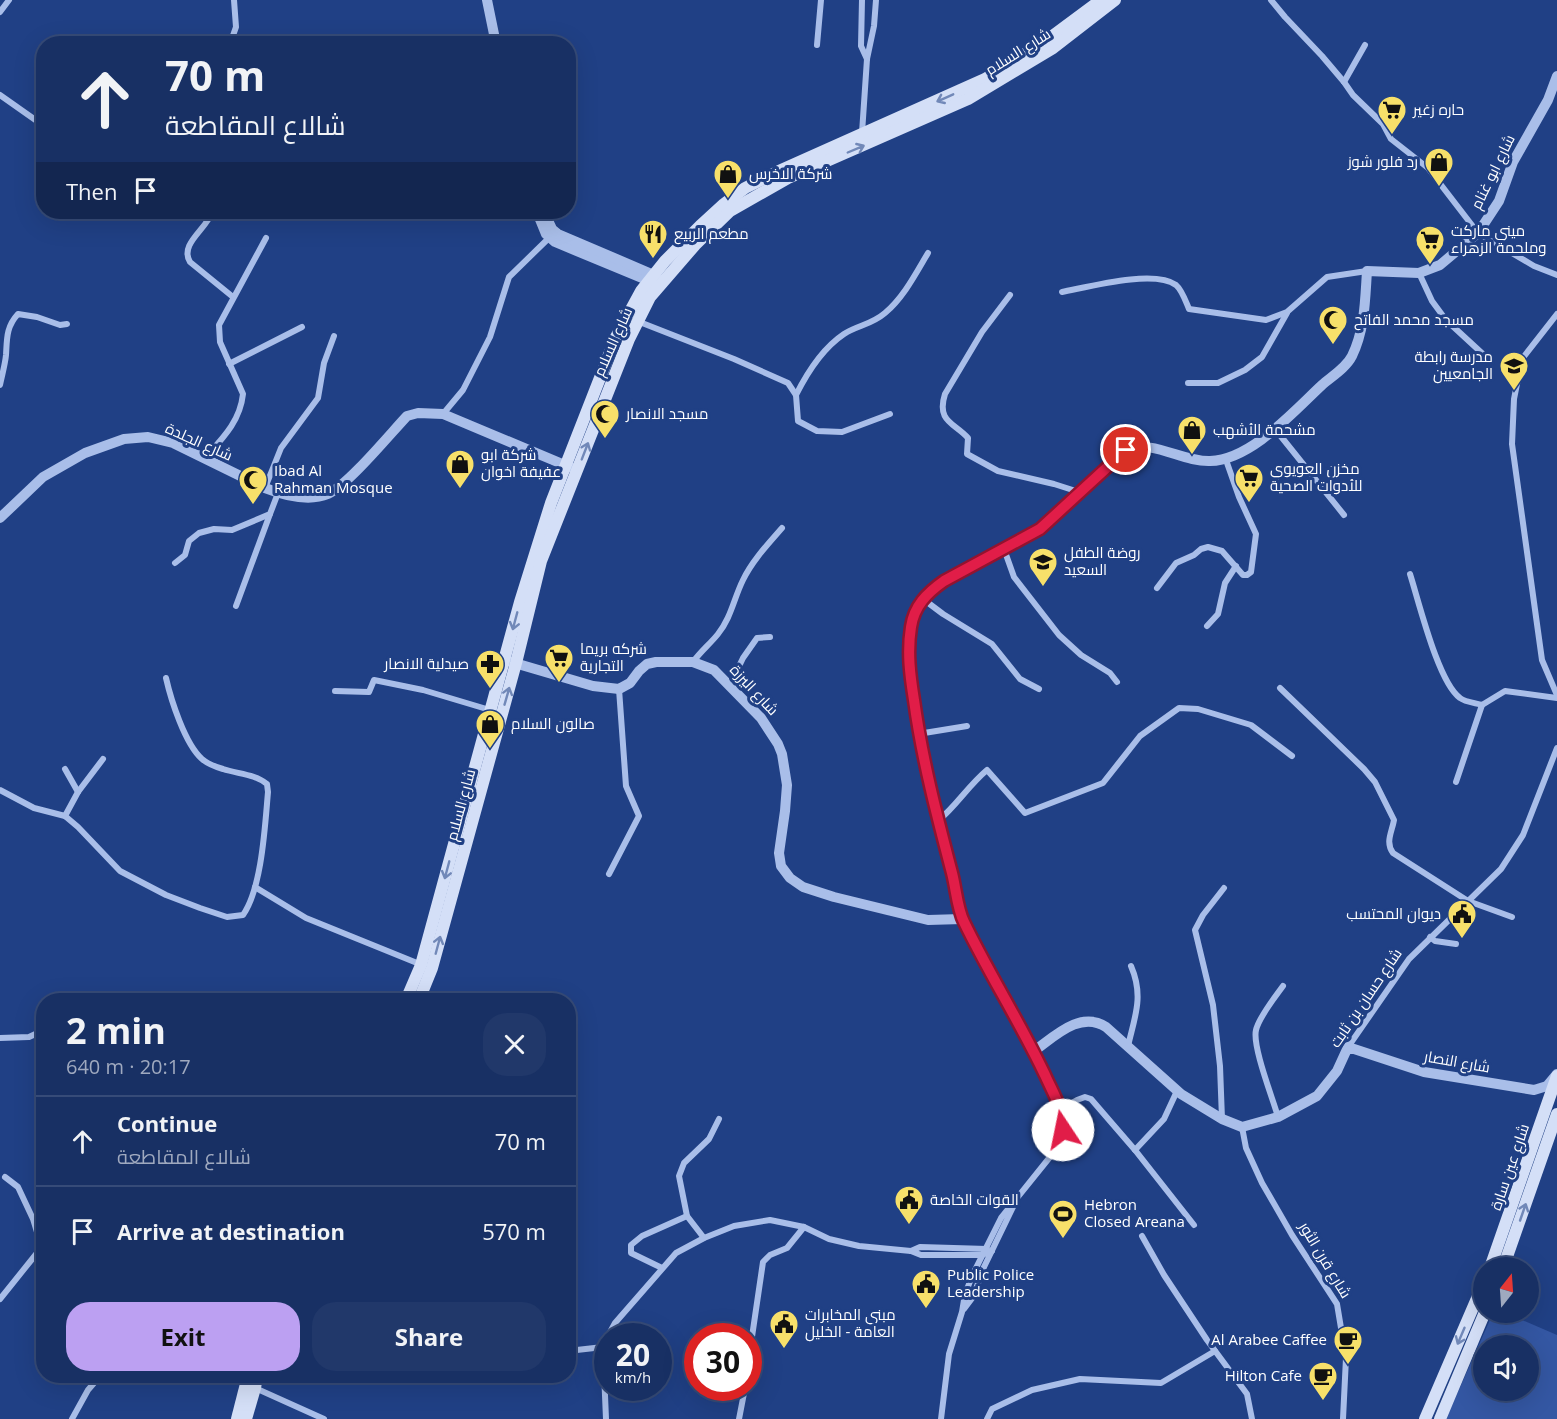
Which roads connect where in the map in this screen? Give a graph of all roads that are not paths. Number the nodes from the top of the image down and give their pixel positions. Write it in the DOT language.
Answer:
graph roads {
  1 [pos="9,0"];
  2 [pos="234,0"];
  3 [pos="487,0"];
  4 [pos="494,0"];
  5 [pos="821,0"];
  6 [pos="862,0"];
  7 [pos="876,0"];
  8 [pos="1101,0"];
  9 [pos="1115,0"];
  10 [pos="1271,0"];
  11 [pos="0,12"];
  12 [pos="233,36"];
  13 [pos="494,36"];
  14 [pos="501,36"];
  15 [pos="818,45"];
  16 [pos="1365,45"];
  17 [pos="867,59"];
  18 [pos="1557,76"];
  19 [pos="1344,82"];
  20 [pos="0,95"];
  21 [pos="36,120"];
  22 [pos="862,134"];
  23 [pos="210,219"];
  24 [pos="539,219"];
  25 [pos="547,219"];
  26 [pos="1479,233"];
  27 [pos="553,235"];
  28 [pos="266,238"];
  29 [pos="928,253"];
  30 [pos="1367,272"];
  31 [pos="1419,273"];
  32 [pos="1557,275"];
  33 [pos="655,280"];
  34 [pos="1062,292"];
  35 [pos="1010,295"];
  36 [pos="233,297"];
  37 [pos="1287,312"];
  38 [pos="1557,314"];
  39 [pos="637,321"];
  40 [pos="67,324"];
  41 [pos="302,327"];
  42 [pos="334,336"];
  43 [pos="1484,355"];
  44 [pos="229,363"];
  45 [pos="1188,383"];
  46 [pos="0,385"];
  47 [pos="796,395"];
  48 [pos="443,414"];
  49 [pos="890,414"];
  50 [pos="1275,429"];
  51 [pos="204,459"];
  52 [pos="1226,460"];
  53 [pos="565,465"];
  54 [pos="577,471"];
  55 [pos="265,488"];
  56 [pos="278,493"];
  57 [pos="1079,493"];
  58 [pos="270,514"];
  59 [pos="1344,515"];
  60 [pos="0,518"];
  61 [pos="782,528"];
  62 [pos="1004,549"];
  63 [pos="175,563"];
  64 [pos="1236,566"];
  65 [pos="1410,574"];
  66 [pos="1157,588"];
  67 [pos="923,599"];
  68 [pos="236,606"];
  69 [pos="1207,626"];
  70 [pos="770,637"];
  71 [pos="510,662"];
  72 [pos="693,662"];
  73 [pos="166,678"];
  74 [pos="1117,682"];
  75 [pos="730,685"];
  76 [pos="619,688"];
  77 [pos="1280,688"];
  78 [pos="1039,689"];
  79 [pos="335,691"];
  80 [pos="1557,696"];
  81 [pos="1482,705"];
  82 [pos="491,710"];
  83 [pos="968,726"];
  84 [pos="918,735"];
  85 [pos="1557,748"];
  86 [pos="1292,756"];
  87 [pos="103,759"];
  88 [pos="64,769"];
  89 [pos="1456,782"];
  90 [pos="0,790"];
  91 [pos="78,792"];
  92 [pos="65,816"];
  93 [pos="938,821"];
  94 [pos="609,874"];
  95 [pos="255,887"];
  96 [pos="1224,888"];
  97 [pos="1468,901"];
  98 [pos="1512,917"];
  99 [pos="962,919"];
  100 [pos="1430,938"];
  101 [pos="1456,944"];
  102 [pos="426,966"];
  103 [pos="1131,966"];
  104 [pos="1283,986"];
  105 [pos="410,993"];
  106 [pos="420,993"];
  107 [pos="36,1034"];
  108 [pos="0,1038"];
  109 [pos="1128,1046"];
  110 [pos="1348,1047"];
  111 [pos="1034,1052"];
  112 [pos="1557,1075"];
  113 [pos="1178,1091"];
  114 [pos="1061,1109"];
  115 [pos="1557,1114"];
  116 [pos="1278,1118"];
  117 [pos="719,1119"];
  118 [pos="1222,1119"];
  119 [pos="1242,1127"];
  120 [pos="1135,1150"];
  121 [pos="5,1177"];
  122 [pos="1015,1203"];
  123 [pos="687,1216"];
  124 [pos="1194,1225"];
  125 [pos="804,1227"];
  126 [pos="36,1229"];
  127 [pos="1142,1236"];
  128 [pos="704,1238"];
  129 [pos="992,1251"];
  130 [pos="983,1252"];
  131 [pos="1494,1257"];
  132 [pos="1507,1257"];
  133 [pos="36,1259"];
  134 [pos="662,1268"];
  135 [pos="0,1299"];
  136 [pos="1473,1308"];
  137 [pos="962,1312"];
  138 [pos="615,1323"];
  139 [pos="754,1323"];
  140 [pos="1480,1323"];
  141 [pos="594,1348"];
  142 [pos="576,1350"];
  143 [pos="1215,1352"];
  144 [pos="94,1383"];
  145 [pos="246,1383"];
  146 [pos="256,1383"];
  147 [pos="258,1383"];
  148 [pos="605,1401"];
  149 [pos="743,1401"];
  150 [pos="72,1419"];
  151 [pos="237,1419"];
  152 [pos="246,1419"];
  153 [pos="324,1419"];
  154 [pos="606,1419"];
  155 [pos="740,1419"];
  156 [pos="941,1419"];
  157 [pos="987,1419"];
  158 [pos="1252,1419"];
  159 [pos="1343,1419"];
  160 [pos="1425,1419"];
  161 [pos="1440,1419"];
  1 -- 11 [label="street"];
  2 -- 12 [label="street"];
  3 -- 13 [label="street"];
  4 -- 14 [label="street"];
  5 -- 15 [label="street"];
  6 -- 17 [label="street"];
  7 -- 17 [label="street"];
  8 -- 22 [label="main road, شارع السلام, one-way"];
  33 -- 9 [label="main road, شارع السلام, one-way"];
  10 -- 19 [label="street"];
  16 -- 19 [label="street"];
  17 -- 22 [label="street"];
  18 -- 26 [label="street, شارع ابو غنام"];
  19 -- 26 [label="street"];
  20 -- 21 [label="street"];
  22 -- 33 [label="main road, شارع السلام"];
  23 -- 36 [label="street"];
  24 -- 27 [label="street"];
  25 -- 27 [label="street"];
  26 -- 31 [label="street, شارع ابو غنام"];
  26 -- 32 [label="street"];
  27 -- 33 [label="street"];
  27 -- 48 [label="street"];
  28 -- 36 [label="street"];
  29 -- 47 [label="street"];
  30 -- 31 [label="street, شارع ابو غنام"];
  30 -- 37 [label="street"];
  30 -- 50 [label="street"];
  31 -- 43 [label="street"];
  33 -- 39 [label="main road, شارع السلام"];
  33 -- 53 [label="main road, شارع السلام"];
  34 -- 37 [label="street"];
  35 -- 57 [label="street"];
  36 -- 44 [label="street"];
  37 -- 45 [label="street"];
  38 -- 80 [label="street"];
  39 -- 47 [label="street"];
  54 -- 39 [label="main road, شارع السلام, one-way"];
  40 -- 46 [label="street"];
  41 -- 44 [label="street"];
  42 -- 55 [label="street"];
  44 -- 51 [label="street"];
  47 -- 49 [label="street"];
  48 -- 53 [label="street, شارع الجلدة"];
  48 -- 56 [label="street, شارع الجلدة"];
  50 -- 52 [label="street"];
  50 -- 59 [label="street"];
  51 -- 55 [label="street, شارع الجلدة"];
  51 -- 60 [label="street, شارع الجلدة"];
  52 -- 57 [label="street"];
  52 -- 64 [label="street"];
  53 -- 54 [label="street, شارع الجلدة"];
  53 -- 71 [label="main road, شارع السلام, one-way"];
  54 -- 71 [label="main road, شارع السلام"];
  55 -- 56 [label="street, شارع الجلدة"];
  56 -- 58 [label="street"];
  57 -- 62 [label="street"];
  58 -- 63 [label="street"];
  58 -- 68 [label="street"];
  61 -- 72 [label="street"];
  62 -- 67 [label="street"];
  62 -- 74 [label="street"];
  64 -- 66 [label="street"];
  64 -- 69 [label="street"];
  65 -- 81 [label="street"];
  67 -- 78 [label="street"];
  67 -- 84 [label="street"];
  70 -- 75 [label="street"];
  71 -- 76 [label="street"];
  71 -- 82 [label="main road, شارع السلام"];
  102 -- 71 [label="main road, شارع السلام, one-way"];
  72 -- 75 [label="street, شارع اليرزة"];
  72 -- 76 [label="street, شارع اليرزة"];
  73 -- 95 [label="street"];
  75 -- 99 [label="street, شارع اليرزة"];
  76 -- 94 [label="street"];
  77 -- 97 [label="street"];
  79 -- 82 [label="street"];
  80 -- 81 [label="street"];
  81 -- 89 [label="street"];
  82 -- 102 [label="main road, شارع السلام, one-way"];
  83 -- 84 [label="street"];
  84 -- 93 [label="street"];
  85 -- 97 [label="street, شارع حسان بن ثابت"];
  86 -- 93 [label="street"];
  87 -- 91 [label="street"];
  88 -- 91 [label="street"];
  90 -- 92 [label="street"];
  91 -- 92 [label="street"];
  92 -- 95 [label="street"];
  93 -- 99 [label="street"];
  95 -- 102 [label="street"];
  96 -- 118 [label="street"];
  97 -- 98 [label="street"];
  97 -- 100 [label="street, شارع حسان بن ثابت"];
  99 -- 111 [label="street"];
  100 -- 101 [label="street"];
  100 -- 110 [label="street, شارع حسان بن ثابت"];
  102 -- 105 [label="main road, شارع السلام"];
  102 -- 106 [label="main road, شارع السلام"];
  103 -- 109 [label="street"];
  104 -- 116 [label="street"];
  107 -- 108 [label="street"];
  109 -- 111 [label="street"];
  109 -- 113 [label="street"];
  110 -- 112 [label="street, شارع النصار"];
  110 -- 116 [label="street, شارع حسان بن ثابت"];
  111 -- 114 [label="street"];
  112 -- 131 [label="main road, شارع عين سارة"];
  113 -- 118 [label="street"];
  113 -- 120 [label="street"];
  114 -- 120 [label="street"];
  114 -- 122 [label="street"];
  132 -- 115 [label="main road, شارع عين سارة, one-way"];
  116 -- 119 [label="street, شارع حسان بن ثابت"];
  117 -- 123 [label="street"];
  118 -- 119 [label="street"];
  119 -- 159 [label="street, شارع قرن الثور"];
  120 -- 124 [label="street"];
  121 -- 126 [label="street"];
  122 -- 129 [label="street"];
  122 -- 130 [label="street"];
  123 -- 128 [label="street"];
  123 -- 134 [label="street"];
  125 -- 128 [label="street"];
  125 -- 130 [label="street"];
  125 -- 139 [label="street"];
  127 -- 143 [label="street"];
  128 -- 134 [label="street"];
  129 -- 130 [label="street"];
  129 -- 137 [label="street"];
  130 -- 137 [label="street"];
  133 -- 135 [label="street"];
  134 -- 138 [label="street"];
  136 -- 160 [label="main road, one-way"];
  137 -- 156 [label="street"];
  140 -- 161 [label="main road"];
  141 -- 142 [label="street"];
  143 -- 157 [label="street"];
  143 -- 158 [label="street"];
  144 -- 150 [label="street"];
  145 -- 151 [label="main road"];
  146 -- 152 [label="main road"];
  147 -- 153 [label="street"];
  148 -- 154 [label="street"];
  149 -- 155 [label="street"];
}
